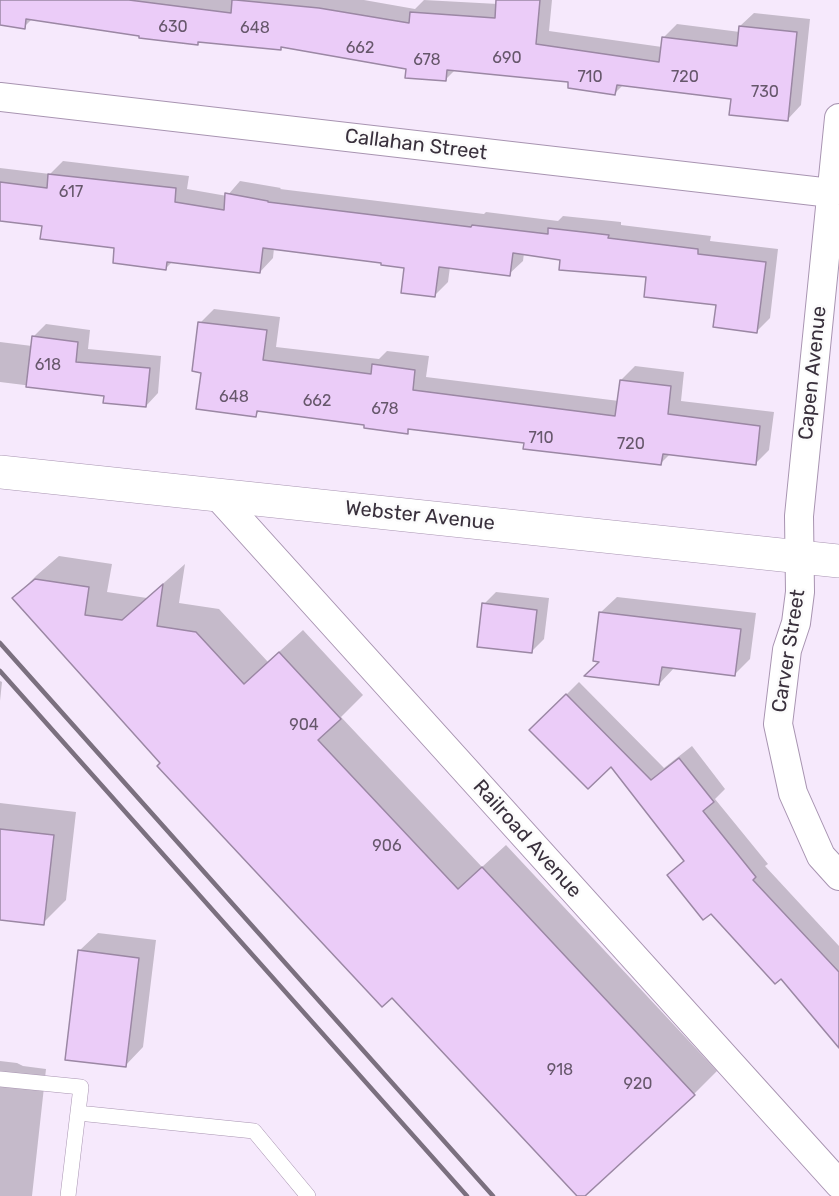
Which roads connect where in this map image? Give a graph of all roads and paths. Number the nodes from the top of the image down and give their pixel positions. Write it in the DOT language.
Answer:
graph roads {
  1 [pos="0,97"];
  2 [pos="839,118"];
  3 [pos="831,193"];
  4 [pos="0,472"];
  5 [pos="216,494"];
  6 [pos="799,556"];
  7 [pos="839,561"];
  8 [pos="839,876"];
  9 [pos="0,1079"];
  10 [pos="78,1113"];
  11 [pos="839,1184"];
  12 [pos="68,1196"];
  13 [pos="308,1196"];
  1 -- 3 [label="street, Callahan Street"];
  2 -- 3 [label="street, Capen Avenue"];
  3 -- 6 [label="street, Capen Avenue"];
  4 -- 5 [label="street, Webster Avenue"];
  5 -- 6 [label="street, Webster Avenue"];
  5 -- 11 [label="street, Railroad Avenue"];
  6 -- 7 [label="street, Webster Avenue"];
  6 -- 8 [label="street, Carver Street"];
  9 -- 10 [label="lane"];
  10 -- 12 [label="lane"];
  10 -- 13 [label="lane"];
}
